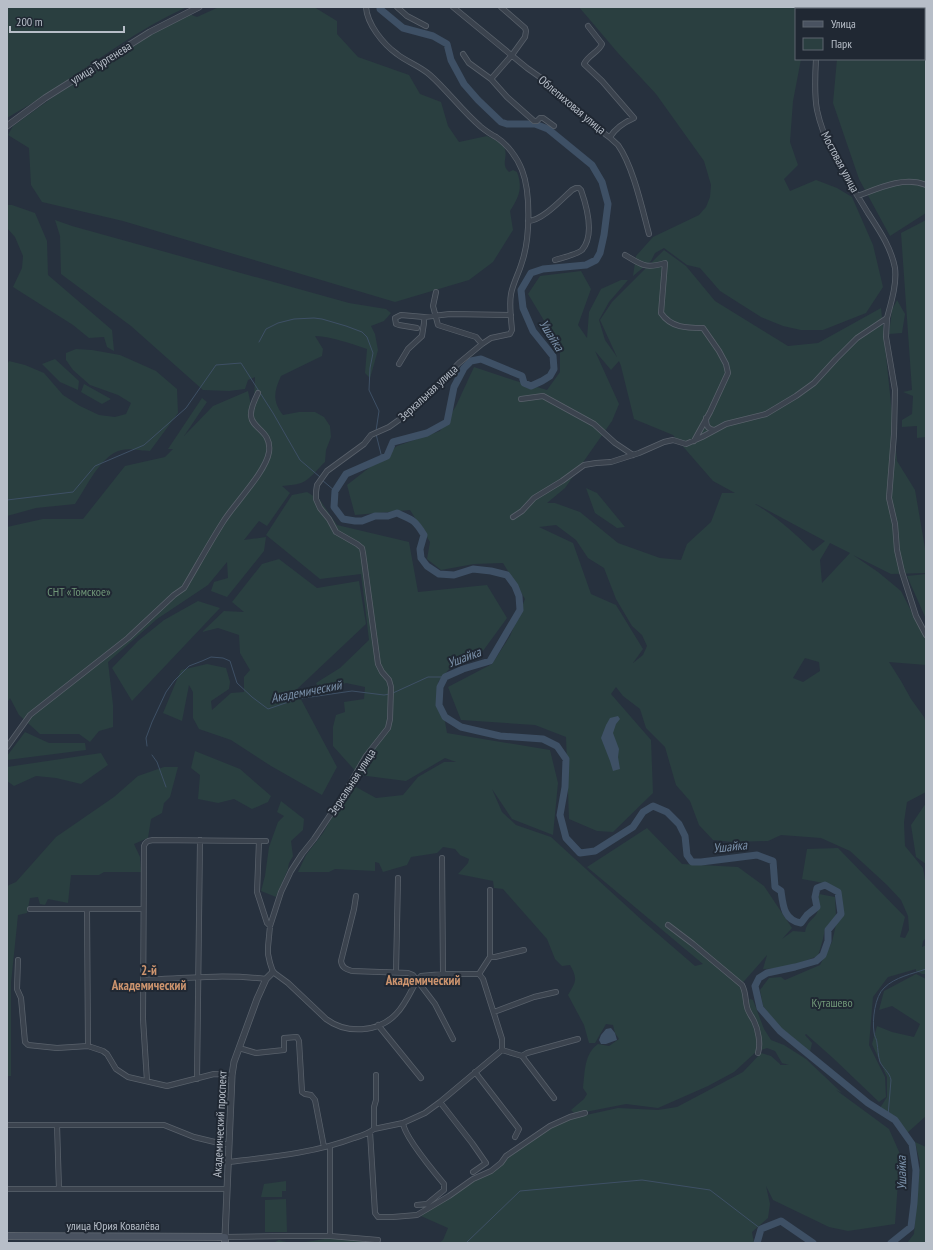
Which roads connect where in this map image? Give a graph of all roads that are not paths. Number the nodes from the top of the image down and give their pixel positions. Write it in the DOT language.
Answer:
graph roads {
  1 [pos="199,7"];
  2 [pos="366,7"];
  3 [pos="397,7"];
  4 [pos="453,7"];
  5 [pos="501,7"];
  6 [pos="426,26"];
  7 [pos="588,26"];
  8 [pos="463,54"];
  9 [pos="512,55"];
  10 [pos="816,60"];
  11 [pos="491,79"];
  12 [pos="7,126"];
  13 [pos="554,126"];
  14 [pos="610,137"];
  15 [pos="925,183"];
  16 [pos="858,196"];
  17 [pos="528,221"];
  18 [pos="649,234"];
  19 [pos="626,255"];
  20 [pos="555,260"];
  21 [pos="436,292"];
  22 [pos="511,315"];
  23 [pos="424,316"];
  24 [pos="434,316"];
  25 [pos="887,318"];
  26 [pos="417,328"];
  27 [pos="482,344"];
  28 [pos="398,364"];
  29 [pos="258,393"];
  30 [pos="521,399"];
  31 [pos="706,418"];
  32 [pos="714,430"];
  33 [pos="694,441"];
  34 [pos="633,455"];
  35 [pos="513,517"];
  36 [pos="926,635"];
  37 [pos="7,747"];
  38 [pos="200,840"];
  39 [pos="259,840"];
  40 [pos="266,841"];
  41 [pos="442,858"];
  42 [pos="398,878"];
  43 [pos="490,890"];
  44 [pos="356,896"];
  45 [pos="30,909"];
  46 [pos="143,909"];
  47 [pos="87,910"];
  48 [pos="668,925"];
  49 [pos="270,926"];
  50 [pos="524,950"];
  51 [pos="490,957"];
  52 [pos="18,960"];
  53 [pos="273,972"];
  54 [pos="396,972"];
  55 [pos="443,974"];
  56 [pos="479,974"];
  57 [pos="199,978"];
  58 [pos="266,978"];
  59 [pos="143,980"];
  60 [pos="417,980"];
  61 [pos="556,992"];
  62 [pos="494,1012"];
  63 [pos="378,1025"];
  64 [pos="453,1039"];
  65 [pos="578,1039"];
  66 [pos="88,1046"];
  67 [pos="239,1048"];
  68 [pos="502,1050"];
  69 [pos="758,1053"];
  70 [pos="522,1056"];
  71 [pos="475,1072"];
  72 [pos="376,1074"];
  73 [pos="232,1075"];
  74 [pos="421,1078"];
  75 [pos="197,1079"];
  76 [pos="147,1081"];
  77 [pos="554,1098"];
  78 [pos="440,1102"];
  79 [pos="585,1112"];
  80 [pos="403,1123"];
  81 [pos="7,1125"];
  82 [pos="58,1125"];
  83 [pos="372,1131"];
  84 [pos="515,1137"];
  85 [pos="229,1144"];
  86 [pos="330,1146"];
  87 [pos="324,1147"];
  88 [pos="228,1162"];
  89 [pos="473,1172"];
  90 [pos="7,1188"];
  91 [pos="59,1189"];
  92 [pos="227,1189"];
  93 [pos="417,1205"];
  94 [pos="7,1236"];
  95 [pos="330,1236"];
  96 [pos="218,1240"];
  97 [pos="225,1240"];
  98 [pos="378,1240"];
  1 -- 12 [label="street, улица Тургенева"];
  2 -- 17 [label="street, Зеркальная улица"];
  3 -- 6 [label="street"];
  4 -- 9 [label="street, Облепиховая улица"];
  5 -- 9 [label="street"];
  7 -- 14 [label="street"];
  8 -- 11 [label="street"];
  9 -- 11 [label="street"];
  9 -- 14 [label="street, Облепиховая улица"];
  10 -- 16 [label="street, Мостовая улица"];
  11 -- 13 [label="street"];
  14 -- 18 [label="street, Облепиховая улица"];
  15 -- 16 [label="street"];
  16 -- 25 [label="street, Мостовая улица"];
  17 -- 20 [label="street"];
  17 -- 22 [label="street, Зеркальная улица"];
  19 -- 31 [label="street"];
  21 -- 24 [label="street"];
  22 -- 24 [label="street"];
  22 -- 27 [label="street, Зеркальная улица"];
  23 -- 24 [label="street"];
  23 -- 26 [label="street"];
  23 -- 28 [label="street"];
  24 -- 27 [label="street"];
  25 -- 32 [label="street"];
  25 -- 36 [label="street, Мостовая улица"];
  27 -- 49 [label="street, Зеркальная улица"];
  29 -- 37 [label="street"];
  30 -- 34 [label="street"];
  31 -- 32 [label="street"];
  31 -- 33 [label="street"];
  32 -- 33 [label="street"];
  33 -- 34 [label="street"];
  34 -- 35 [label="street"];
  38 -- 39 [label="street"];
  38 -- 46 [label="street"];
  38 -- 57 [label="street"];
  39 -- 40 [label="street"];
  39 -- 49 [label="street"];
  41 -- 55 [label="street"];
  42 -- 54 [label="street"];
  43 -- 51 [label="street"];
  44 -- 54 [label="street"];
  45 -- 47 [label="street"];
  46 -- 47 [label="street"];
  46 -- 59 [label="street"];
  47 -- 66 [label="street"];
  48 -- 69 [label="street"];
  49 -- 53 [label="street, Зеркальная улица"];
  50 -- 51 [label="street"];
  51 -- 56 [label="street"];
  52 -- 66 [label="street"];
  53 -- 58 [label="street, Академический проспект"];
  53 -- 63 [label="street"];
  54 -- 60 [label="street"];
  55 -- 56 [label="street"];
  55 -- 60 [label="street"];
  56 -- 62 [label="street"];
  57 -- 58 [label="street"];
  57 -- 59 [label="street"];
  57 -- 75 [label="street"];
  58 -- 67 [label="street, Академический проспект"];
  59 -- 76 [label="street"];
  60 -- 63 [label="street"];
  60 -- 64 [label="street"];
  61 -- 62 [label="street"];
  62 -- 68 [label="street"];
  63 -- 74 [label="street"];
  65 -- 70 [label="street"];
  66 -- 76 [label="street"];
  67 -- 73 [label="street, Академический проспект"];
  67 -- 87 [label="street"];
  68 -- 70 [label="street"];
  68 -- 71 [label="street"];
  70 -- 77 [label="street"];
  71 -- 78 [label="street"];
  71 -- 84 [label="street"];
  72 -- 83 [label="street"];
  73 -- 75 [label="street"];
  73 -- 85 [label="street, Академический проспект"];
  75 -- 76 [label="street"];
  78 -- 80 [label="street"];
  78 -- 89 [label="street"];
  79 -- 83 [label="street"];
  80 -- 83 [label="street"];
  80 -- 93 [label="street"];
  81 -- 82 [label="street"];
  82 -- 85 [label="street"];
  82 -- 91 [label="street"];
  83 -- 86 [label="street"];
  85 -- 88 [label="street, Академический проспект"];
  86 -- 87 [label="street"];
  86 -- 95 [label="street"];
  87 -- 88 [label="street"];
  88 -- 92 [label="street, Академический проспект"];
  90 -- 91 [label="street, Академический проспект"];
  91 -- 92 [label="street, Академический проспект"];
  92 -- 97 [label="street, Академический проспект"];
  94 -- 96 [label="main road, улица Юрия Ковалёва"];
  95 -- 97 [label="street"];
  95 -- 98 [label="street"];
  96 -- 97 [label="main road"];
}
